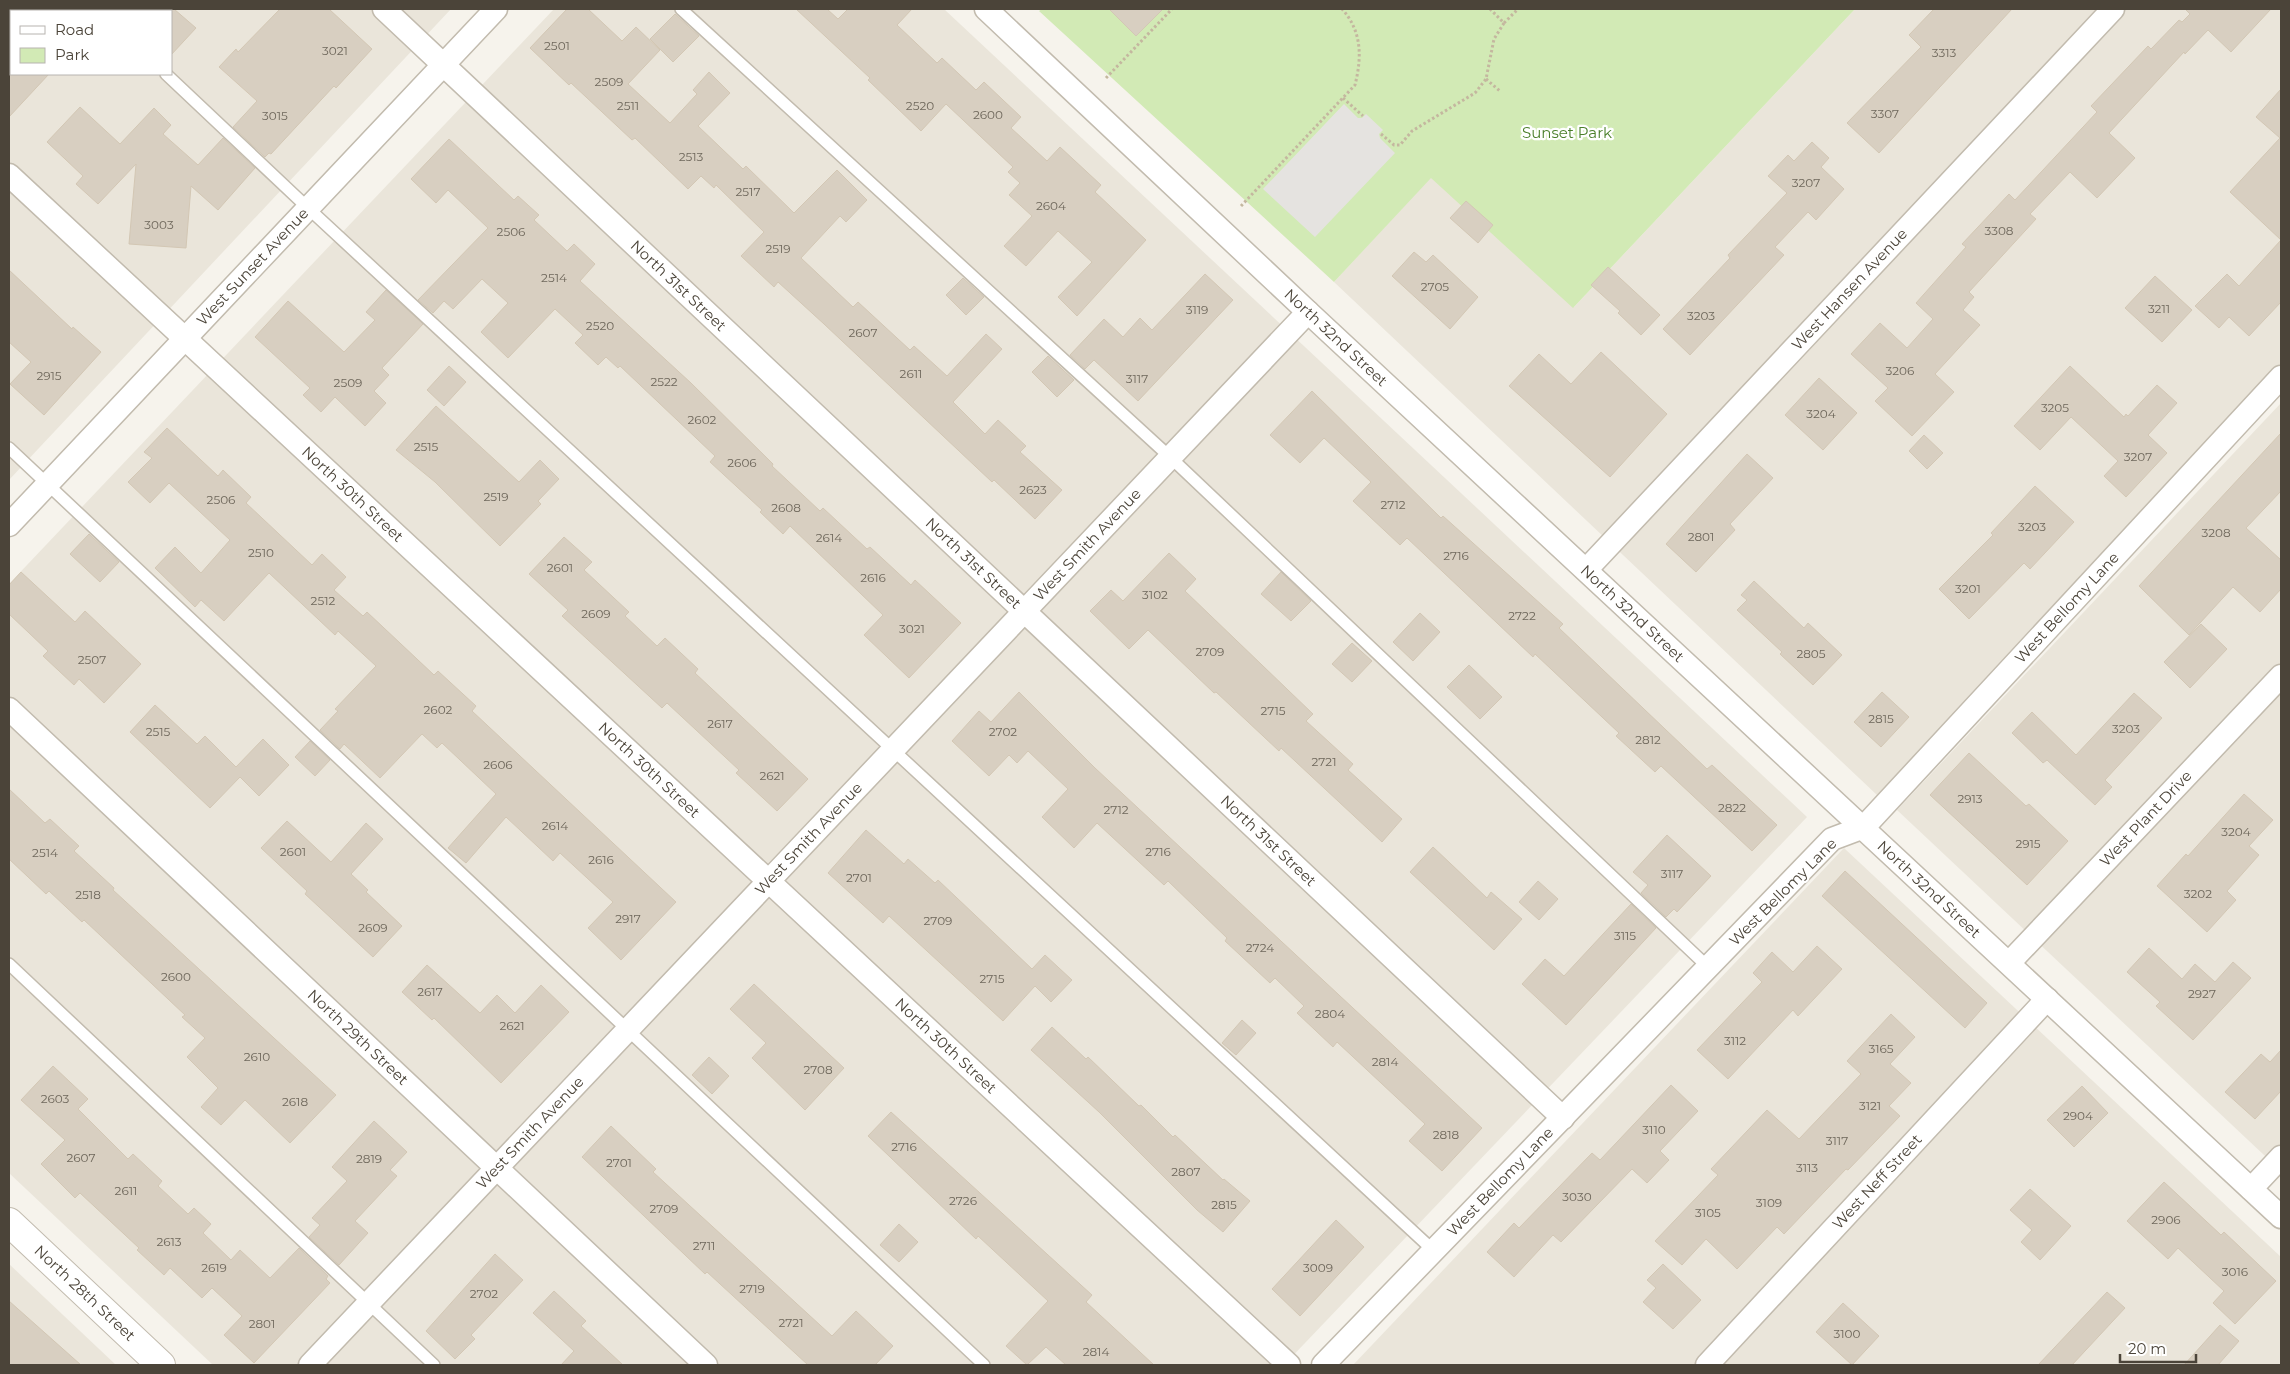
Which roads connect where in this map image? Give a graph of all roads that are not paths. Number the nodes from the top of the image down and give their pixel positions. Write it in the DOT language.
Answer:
graph roads {
  1 [pos="384,9"];
  2 [pos="496,9"];
  3 [pos="681,9"];
  4 [pos="986,9"];
  5 [pos="2113,9"];
  6 [pos="443,65"];
  7 [pos="167,75"];
  8 [pos="9,175"];
  9 [pos="308,208"];
  10 [pos="1308,312"];
  11 [pos="184,338"];
  12 [pos="2281,377"];
  13 [pos="9,448"];
  14 [pos="1170,457"];
  15 [pos="47,484"];
  16 [pos="9,524"];
  17 [pos="1586,570"];
  18 [pos="1024,611"];
  19 [pos="2281,676"];
  20 [pos="9,709"];
  21 [pos="893,750"];
  22 [pos="1864,827"];
  23 [pos="768,881"];
  24 [pos="2010,963"];
  25 [pos="9,964"];
  26 [pos="1708,967"];
  27 [pos="2047,999"];
  28 [pos="627,1030"];
  29 [pos="1563,1118"];
  30 [pos="2281,1157"];
  31 [pos="497,1168"];
  32 [pos="2251,1189"];
  33 [pos="2281,1217"];
  34 [pos="9,1222"];
  35 [pos="1434,1251"];
  36 [pos="368,1304"];
  37 [pos="161,1365"];
  38 [pos="310,1365"];
  39 [pos="434,1365"];
  40 [pos="706,1365"];
  41 [pos="984,1365"];
  42 [pos="1289,1365"];
  43 [pos="1323,1365"];
  44 [pos="1707,1365"];
  1 -- 6 [label="street, North 31st Street"];
  2 -- 6 [label="street, West Sunset Avenue"];
  3 -- 14 [label="lane"];
  4 -- 10 [label="street, North 32nd Street"];
  5 -- 17 [label="street, West Hansen Avenue"];
  6 -- 9 [label="street, West Sunset Avenue"];
  6 -- 18 [label="street, North 31st Street"];
  7 -- 9 [label="lane"];
  8 -- 11 [label="street, North 30th Street"];
  9 -- 11 [label="street, West Sunset Avenue"];
  9 -- 21 [label="lane"];
  10 -- 14 [label="street, West Smith Avenue"];
  10 -- 17 [label="street, North 32nd Street"];
  11 -- 15 [label="street, West Sunset Avenue"];
  11 -- 23 [label="street, North 30th Street"];
  12 -- 22 [label="street, West Bellomy Lane"];
  13 -- 15 [label="lane"];
  14 -- 18 [label="street, West Smith Avenue"];
  14 -- 26 [label="lane"];
  15 -- 16 [label="street, West Sunset Avenue"];
  15 -- 28 [label="lane"];
  17 -- 22 [label="street, North 32nd Street"];
  18 -- 21 [label="street, West Smith Avenue"];
  18 -- 29 [label="street, North 31st Street"];
  19 -- 24 [label="street, West Plant Drive"];
  20 -- 31 [label="street, North 29th Street"];
  21 -- 23 [label="street, West Smith Avenue"];
  21 -- 35 [label="lane"];
  22 -- 24 [label="street, North 32nd Street"];
  22 -- 26 [label="street, West Bellomy Lane"];
  23 -- 28 [label="street, West Smith Avenue"];
  23 -- 42 [label="street, North 30th Street"];
  24 -- 27 [label="street, North 32nd Street"];
  25 -- 36 [label="lane"];
  26 -- 29 [label="street, West Bellomy Lane"];
  27 -- 32 [label="street, North 32nd Street"];
  27 -- 44 [label="street, West Neff Street"];
  28 -- 31 [label="street, West Smith Avenue"];
  28 -- 41 [label="lane"];
  29 -- 35 [label="street, West Bellomy Lane"];
  30 -- 32 [label="street"];
  31 -- 36 [label="street, West Smith Avenue"];
  31 -- 40 [label="street, North 29th Street"];
  32 -- 33 [label="street, North 32nd Street"];
  34 -- 37 [label="street, North 28th Street"];
  35 -- 43 [label="street, West Bellomy Lane"];
  36 -- 38 [label="street, West Smith Avenue"];
  36 -- 39 [label="lane"];
}
